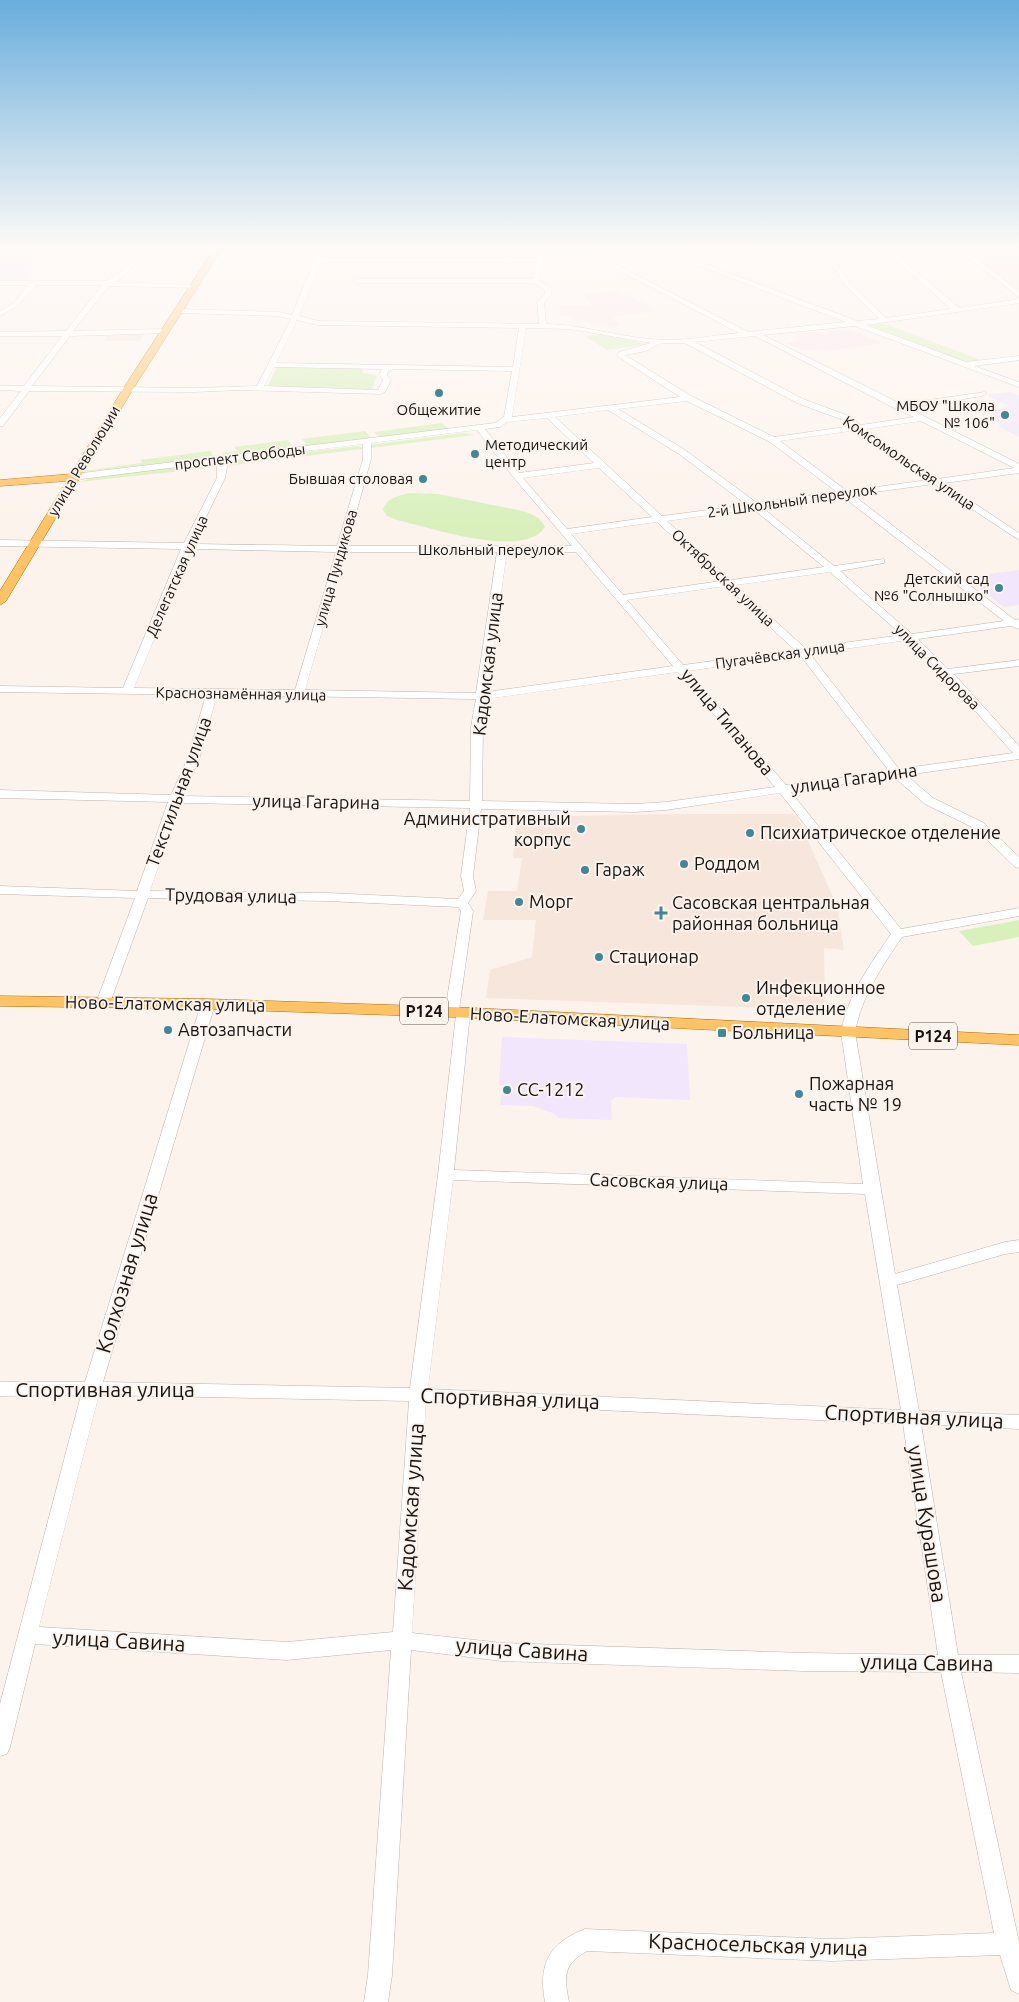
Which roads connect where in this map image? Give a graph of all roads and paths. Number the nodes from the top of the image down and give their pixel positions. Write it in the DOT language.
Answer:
graph roads {
  1 [pos="62,339"];
  2 [pos="159,339"];
  3 [pos="285,339"];
  4 [pos="521,339"];
  5 [pos="639,339"];
  6 [pos="705,339"];
  7 [pos="762,339"];
  8 [pos="900,339"];
  9 [pos="688,341"];
  10 [pos="658,342"];
  11 [pos="1019,358"];
  12 [pos="272,365"];
  13 [pos="965,365"];
  14 [pos="391,367"];
  15 [pos="516,369"];
  16 [pos="1019,385"];
  17 [pos="0,388"];
  18 [pos="26,389"];
  19 [pos="128,389"];
  20 [pos="259,389"];
  21 [pos="982,394"];
  22 [pos="688,398"];
  23 [pos="899,406"];
  24 [pos="609,408"];
  25 [pos="550,416"];
  26 [pos="922,418"];
  27 [pos="507,420"];
  28 [pos="0,424"];
  29 [pos="480,428"];
  30 [pos="861,428"];
  31 [pos="773,440"];
  32 [pos="367,442"];
  33 [pos="221,459"];
  34 [pos="600,466"];
  35 [pos="1019,468"];
  36 [pos="517,476"];
  37 [pos="74,477"];
  38 [pos="936,481"];
  39 [pos="0,483"];
  40 [pos="846,494"];
  41 [pos="755,506"];
  42 [pos="660,520"];
  43 [pos="566,532"];
  44 [pos="1019,537"];
  45 [pos="0,542"];
  46 [pos="34,543"];
  47 [pos="188,547"];
  48 [pos="341,549"];
  49 [pos="580,549"];
  50 [pos="502,551"];
  51 [pos="881,561"];
  52 [pos="832,570"];
  53 [pos="728,583"];
  54 [pos="619,598"];
  55 [pos="0,601"];
  56 [pos="1017,624"];
  57 [pos="909,636"];
  58 [pos="803,652"];
  59 [pos="1019,663"];
  60 [pos="682,669"];
  61 [pos="946,672"];
  62 [pos="0,689"];
  63 [pos="127,692"];
  64 [pos="212,694"];
  65 [pos="299,694"];
  66 [pos="482,696"];
  67 [pos="1019,754"];
  68 [pos="896,773"];
  69 [pos="783,789"];
  70 [pos="0,794"];
  71 [pos="175,799"];
  72 [pos="476,804"];
  73 [pos="1019,864"];
  74 [pos="0,890"];
  75 [pos="142,894"];
  76 [pos="462,903"];
  77 [pos="1019,912"];
  78 [pos="898,934"];
  79 [pos="0,1001"];
  80 [pos="103,1003"];
  81 [pos="208,1004"];
  82 [pos="458,1013"];
  83 [pos="848,1032"];
  84 [pos="1019,1040"];
  85 [pos="446,1175"];
  86 [pos="872,1189"];
  87 [pos="1019,1246"];
  88 [pos="888,1282"];
  89 [pos="92,1388"];
  90 [pos="0,1389"];
  91 [pos="418,1395"];
  92 [pos="911,1417"];
  93 [pos="1019,1422"];
  94 [pos="27,1635"];
  95 [pos="403,1640"];
  96 [pos="949,1662"];
  97 [pos="1019,1664"];
  98 [pos="0,1747"];
  99 [pos="1008,1944"];
  100 [pos="1019,1982"];
  101 [pos="376,2002"];
  102 [pos="557,2002"];
  1 -- 18 [label="street"];
  2 -- 19 [label="main road, улица Революции"];
  3 -- 12 [label="street"];
  4 -- 15 [label="street"];
  5 -- 10 [label="street"];
  6 -- 9 [label="street"];
  7 -- 23 [label="street"];
  8 -- 13 [label="street"];
  9 -- 10 [label="street"];
  9 -- 30 [label="street, Комсомольская улица"];
  10 -- 22 [label="street"];
  11 -- 13 [label="street"];
  12 -- 14 [label="street"];
  12 -- 20 [label="street"];
  13 -- 16 [label="street"];
  14 -- 15 [label="street"];
  14 -- 20 [label="street"];
  15 -- 27 [label="street"];
  17 -- 18 [label="street"];
  18 -- 19 [label="street"];
  18 -- 28 [label="street"];
  19 -- 20 [label="street"];
  19 -- 37 [label="main road, улица Революции"];
  21 -- 23 [label="street"];
  22 -- 24 [label="street"];
  22 -- 31 [label="street"];
  23 -- 26 [label="street"];
  24 -- 25 [label="street"];
  24 -- 41 [label="street, улица Сидорова"];
  25 -- 27 [label="street"];
  25 -- 34 [label="street, Октябрьская улица"];
  26 -- 30 [label="street"];
  26 -- 35 [label="street"];
  27 -- 29 [label="street"];
  29 -- 32 [label="street, проспект Свободы"];
  29 -- 36 [label="street, улица Типанова"];
  30 -- 31 [label="street"];
  30 -- 38 [label="street, Комсомольская улица"];
  31 -- 40 [label="street"];
  32 -- 33 [label="street, проспект Свободы"];
  32 -- 48 [label="street, улица Пундикова"];
  33 -- 37 [label="street, проспект Свободы"];
  33 -- 47 [label="street, Делегатская улица"];
  34 -- 36 [label="street"];
  34 -- 42 [label="street, Октябрьская улица"];
  35 -- 38 [label="street, 2-й Школьный переулок"];
  36 -- 43 [label="street, улица Типанова"];
  37 -- 39 [label="main road, проспект Свободы"];
  37 -- 46 [label="main road, улица Революции"];
  38 -- 40 [label="street, 2-й Школьный переулок"];
  38 -- 44 [label="street, Комсомольская улица"];
  40 -- 41 [label="street, 2-й Школьный переулок"];
  40 -- 56 [label="street"];
  41 -- 42 [label="street, 2-й Школьный переулок"];
  41 -- 52 [label="street, улица Сидорова"];
  42 -- 43 [label="street, 2-й Школьный переулок"];
  42 -- 53 [label="street, Октябрьская улица"];
  43 -- 49 [label="street, улица Типанова"];
  45 -- 46 [label="street, Школьный переулок"];
  46 -- 47 [label="street, Школьный переулок"];
  46 -- 55 [label="main road, улица Революции"];
  47 -- 48 [label="street, Школьный переулок"];
  47 -- 63 [label="street, Делегатская улица"];
  48 -- 50 [label="street, Школьный переулок"];
  48 -- 65 [label="street, улица Пундикова"];
  49 -- 50 [label="street, Школьный переулок"];
  49 -- 54 [label="street, улица Типанова"];
  50 -- 66 [label="street, Кадомская улица"];
  51 -- 52 [label="street"];
  52 -- 53 [label="street"];
  52 -- 57 [label="street, улица Сидорова"];
  53 -- 54 [label="street"];
  53 -- 58 [label="street, Октябрьская улица"];
  54 -- 60 [label="street, улица Типанова"];
  56 -- 57 [label="street, Пугачёвская улица"];
  57 -- 58 [label="street, Пугачёвская улица"];
  57 -- 61 [label="street, улица Сидорова"];
  58 -- 60 [label="street, Пугачёвская улица"];
  58 -- 68 [label="street, Октябрьская улица"];
  59 -- 61 [label="street"];
  60 -- 66 [label="street, Пугачёвская улица"];
  60 -- 69 [label="street, улица Типанова"];
  61 -- 67 [label="street, улица Сидорова"];
  62 -- 63 [label="street, Краснознамённая улица"];
  63 -- 64 [label="street, Краснознамённая улица"];
  64 -- 65 [label="street, Краснознамённая улица"];
  64 -- 71 [label="street, Текстильная улица"];
  65 -- 66 [label="street, Краснознамённая улица"];
  66 -- 72 [label="street, Кадомская улица"];
  67 -- 68 [label="street, улица Гагарина"];
  68 -- 69 [label="street, улица Гагарина"];
  68 -- 73 [label="street, Октябрьская улица"];
  69 -- 72 [label="street, улица Гагарина"];
  69 -- 78 [label="street, улица Типанова"];
  70 -- 71 [label="street, улица Гагарина"];
  71 -- 72 [label="street, улица Гагарина"];
  71 -- 75 [label="street, Текстильная улица"];
  72 -- 76 [label="street, Кадомская улица"];
  74 -- 75 [label="street, Трудовая улица"];
  75 -- 76 [label="street, Трудовая улица"];
  75 -- 80 [label="street, Текстильная улица"];
  76 -- 82 [label="street, Кадомская улица"];
  77 -- 78 [label="street"];
  78 -- 83 [label="street"];
  79 -- 80 [label="main road, Ново-Елатомская улица / Р124"];
  80 -- 81 [label="main road, Ново-Елатомская улица / Р124"];
  81 -- 82 [label="main road, Ново-Елатомская улица / Р124"];
  81 -- 89 [label="street, Колхозная улица"];
  82 -- 83 [label="main road, Ново-Елатомская улица / Р124"];
  82 -- 85 [label="street, Кадомская улица"];
  83 -- 84 [label="main road, Ново-Елатомская улица / Р124"];
  83 -- 86 [label="street, улица Курашова"];
  85 -- 86 [label="street, Сасовская улица"];
  85 -- 91 [label="street, Кадомская улица"];
  86 -- 88 [label="street, улица Курашова"];
  87 -- 88 [label="street"];
  88 -- 92 [label="street, улица Курашова"];
  89 -- 90 [label="street, Спортивная улица"];
  89 -- 91 [label="street, Спортивная улица"];
  89 -- 94 [label="street, Колхозная улица"];
  91 -- 92 [label="street, Спортивная улица"];
  91 -- 95 [label="street, Кадомская улица"];
  92 -- 93 [label="street, Спортивная улица"];
  92 -- 96 [label="street, улица Курашова"];
  94 -- 95 [label="street, улица Савина"];
  94 -- 98 [label="street, Колхозная улица"];
  95 -- 96 [label="street, улица Савина"];
  95 -- 101 [label="street, Кадомская улица"];
  96 -- 97 [label="street, улица Савина"];
  96 -- 99 [label="street, улица Курашова"];
  99 -- 100 [label="street, улица Курашова"];
  99 -- 102 [label="street, Красносельская улица"];
}
